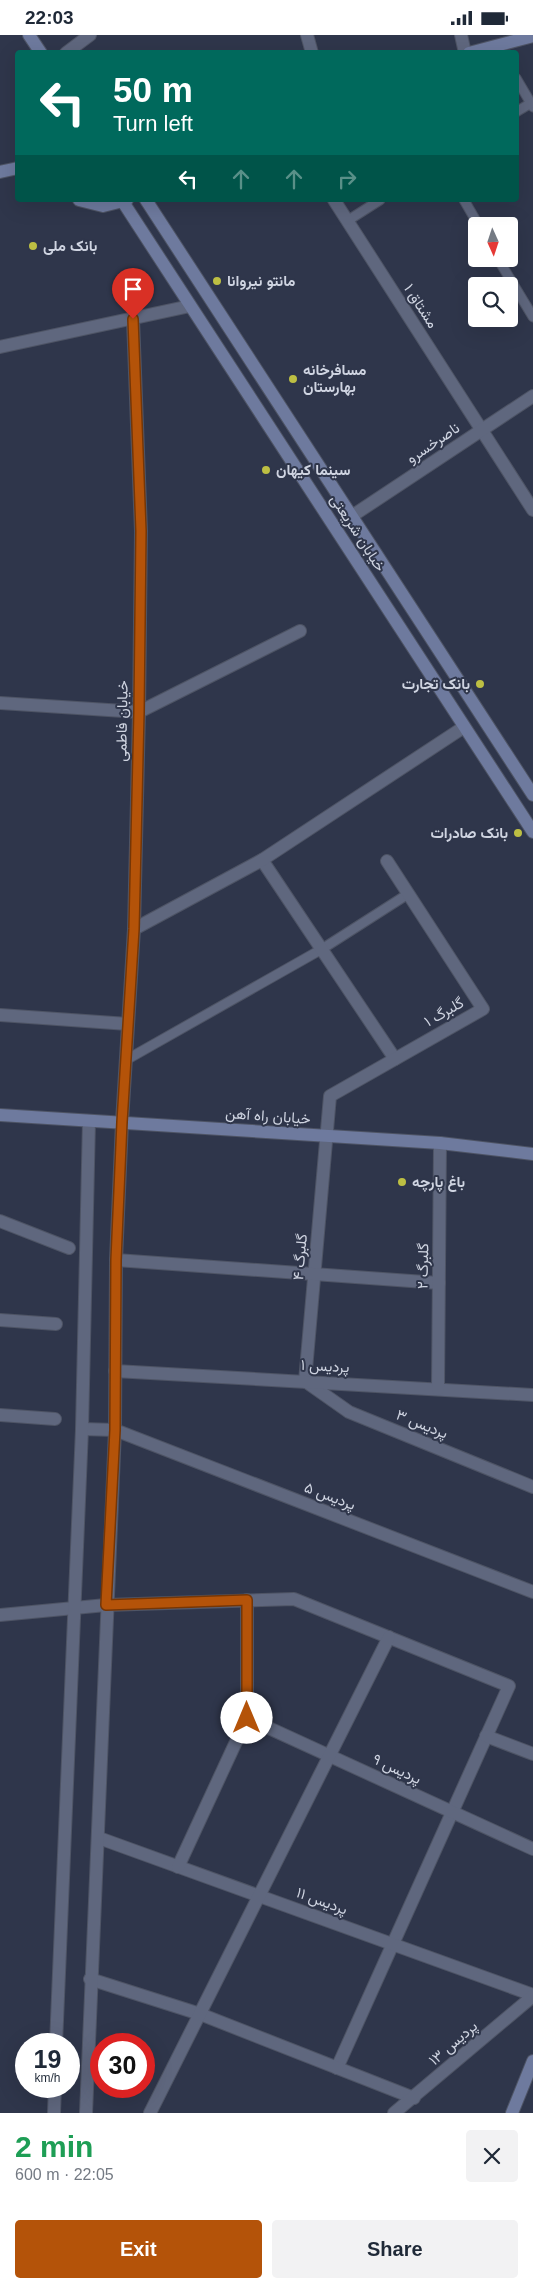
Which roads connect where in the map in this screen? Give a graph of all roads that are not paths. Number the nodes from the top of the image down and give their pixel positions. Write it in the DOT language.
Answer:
graph roads {
  1 [pos="28,35"];
  2 [pos="90,35"];
  3 [pos="307,35"];
  4 [pos="461,35"];
  5 [pos="533,35"];
  6 [pos="499,49"];
  7 [pos="39,50"];
  8 [pos="70,50"];
  9 [pos="311,50"];
  10 [pos="466,50"];
  11 [pos="519,83"];
  12 [pos="532,105"];
  13 [pos="519,111"];
  14 [pos="15,169"];
  15 [pos="0,172"];
  16 [pos="87,202"];
  17 [pos="121,202"];
  18 [pos="126,202"];
  19 [pos="147,202"];
  20 [pos="335,202"];
  21 [pos="377,202"];
  22 [pos="465,202"];
  23 [pos="474,217"];
  24 [pos="347,221"];
  25 [pos="503,267"];
  26 [pos="190,306"];
  27 [pos="533,317"];
  28 [pos="133,319"];
  29 [pos="0,347"];
  30 [pos="533,396"];
  31 [pos="482,430"];
  32 [pos="533,509"];
  33 [pos="352,516"];
  34 [pos="300,631"];
  35 [pos="0,703"];
  36 [pos="139,712"];
  37 [pos="464,727"];
  38 [pos="533,795"];
  39 [pos="533,832"];
  40 [pos="262,860"];
  41 [pos="387,861"];
  42 [pos="408,894"];
  43 [pos="134,929"];
  44 [pos="322,949"];
  45 [pos="0,1015"];
  46 [pos="128,1024"];
  47 [pos="395,1059"];
  48 [pos="126,1060"];
  49 [pos="0,1115"];
  50 [pos="89,1121"];
  51 [pos="122,1122"];
  52 [pos="327,1136"];
  53 [pos="440,1143"];
  54 [pos="533,1154"];
  55 [pos="0,1221"];
  56 [pos="69,1248"];
  57 [pos="116,1260"];
  58 [pos="315,1275"];
  59 [pos="439,1283"];
  60 [pos="0,1320"];
  61 [pos="56,1324"];
  62 [pos="115,1371"];
  63 [pos="305,1381"];
  64 [pos="438,1389"];
  65 [pos="533,1395"];
  66 [pos="0,1415"];
  67 [pos="54,1419"];
  68 [pos="82,1429"];
  69 [pos="115,1430"];
  70 [pos="533,1487"];
  71 [pos="533,1592"];
  72 [pos="247,1600"];
  73 [pos="106,1605"];
  74 [pos="75,1607"];
  75 [pos="0,1615"];
  76 [pos="389,1637"];
  77 [pos="247,1718"];
  78 [pos="486,1735"];
  79 [pos="533,1754"];
  80 [pos="330,1756"];
  81 [pos="452,1812"];
  82 [pos="99,1838"];
  83 [pos="533,1849"];
  84 [pos="178,1867"];
  85 [pos="260,1895"];
  86 [pos="392,1944"];
  87 [pos="90,1979"];
  88 [pos="533,1996"];
  89 [pos="200,2014"];
  90 [pos="56,2033"];
  91 [pos="533,2061"];
  92 [pos="338,2068"];
  93 [pos="55,2098"];
  94 [pos="414,2098"];
  95 [pos="54,2113"];
  96 [pos="86,2113"];
  97 [pos="150,2113"];
  98 [pos="394,2113"];
  99 [pos="512,2113"];
  1 -- 7 [label="street"];
  2 -- 8 [label="street"];
  3 -- 9 [label="street"];
  4 -- 10 [label="street"];
  5 -- 6 [label="street"];
  11 -- 12 [label="lane"];
  12 -- 13 [label="lane"];
  14 -- 15 [label="street"];
  16 -- 17 [label="street"];
  18 -- 26 [label="street, خیابان شریعتی"];
  19 -- 33 [label="street, خیابان شریعتی"];
  20 -- 24 [label="street, مشتاق ۱"];
  21 -- 24 [label="lane"];
  22 -- 23 [label="lane"];
  24 -- 31 [label="street, مشتاق ۱"];
  25 -- 27 [label="lane"];
  26 -- 28 [label="street"];
  26 -- 37 [label="street, خیابان شریعتی"];
  28 -- 29 [label="street"];
  28 -- 36 [label="street, خیابان فاطمی"];
  30 -- 31 [label="street, ناصرخسرو"];
  31 -- 32 [label="street, مشتاق ۱"];
  31 -- 33 [label="street, ناصرخسرو"];
  33 -- 38 [label="street, خیابان شریعتی"];
  34 -- 36 [label="street"];
  35 -- 36 [label="street"];
  36 -- 43 [label="street, خیابان فاطمی"];
  37 -- 39 [label="street, خیابان شریعتی"];
  37 -- 40 [label="street"];
  40 -- 43 [label="street"];
  40 -- 44 [label="street"];
  41 -- 42 [label="street, گلبرگ ۱"];
  42 -- 44 [label="lane"];
  42 -- 47 [label="street, گلبرگ ۱"];
  43 -- 46 [label="street, خیابان فاطمی"];
  44 -- 47 [label="street"];
  44 -- 48 [label="lane"];
  45 -- 46 [label="street"];
  46 -- 48 [label="street, خیابان فاطمی"];
  47 -- 52 [label="street, گلبرگ ۱"];
  48 -- 51 [label="street, خیابان فاطمی"];
  49 -- 50 [label="street, خیابان راه آهن"];
  50 -- 51 [label="street, خیابان راه آهن"];
  50 -- 68 [label="street"];
  51 -- 52 [label="street, خیابان راه آهن"];
  51 -- 57 [label="street, خیابان فاطمی"];
  52 -- 53 [label="street, خیابان راه آهن"];
  52 -- 58 [label="street, گلبرگ ۴"];
  53 -- 54 [label="street, خیابان راه آهن"];
  53 -- 59 [label="street, گلبرگ ۲"];
  55 -- 56 [label="street"];
  57 -- 58 [label="street"];
  57 -- 62 [label="street, خیابان فاطمی"];
  58 -- 59 [label="street"];
  58 -- 63 [label="street, گلبرگ ۴"];
  59 -- 64 [label="street, گلبرگ ۲"];
  60 -- 61 [label="street"];
  62 -- 63 [label="street, پردیس ۱"];
  62 -- 69 [label="street, خیابان فاطمی"];
  63 -- 64 [label="street, پردیس ۱"];
  63 -- 70 [label="street, پردیس ۳"];
  64 -- 65 [label="street, پردیس ۱"];
  66 -- 67 [label="street"];
  68 -- 69 [label="street, پردیس ۵"];
  68 -- 74 [label="street"];
  69 -- 71 [label="street, پردیس ۵"];
  69 -- 73 [label="street, خیابان فاطمی"];
  72 -- 73 [label="street"];
  72 -- 76 [label="street"];
  72 -- 77 [label="street"];
  73 -- 74 [label="street"];
  73 -- 82 [label="street, خیابان فاطمی"];
  74 -- 75 [label="street"];
  74 -- 90 [label="street"];
  76 -- 78 [label="street"];
  76 -- 80 [label="street"];
  77 -- 80 [label="street, پردیس ۹"];
  77 -- 84 [label="street"];
  78 -- 79 [label="street"];
  78 -- 81 [label="street"];
  80 -- 81 [label="street, پردیس ۹"];
  80 -- 85 [label="street"];
  81 -- 83 [label="street, پردیس ۹"];
  81 -- 86 [label="street"];
  82 -- 84 [label="street, پردیس ۱۱"];
  82 -- 87 [label="street, خیابان فاطمی"];
  84 -- 85 [label="street, پردیس ۱۱"];
  85 -- 86 [label="street, پردیس ۱۱"];
  85 -- 89 [label="street"];
  86 -- 88 [label="street, پردیس ۱۱"];
  86 -- 92 [label="street"];
  87 -- 89 [label="street"];
  87 -- 96 [label="street, خیابان فاطمی"];
  88 -- 94 [label="street, پردیس ۱۳"];
  89 -- 92 [label="street"];
  89 -- 97 [label="street"];
  91 -- 99 [label="street"];
  92 -- 94 [label="street"];
  93 -- 95 [label="street"];
  94 -- 98 [label="street, پردیس ۱۳"];
}
